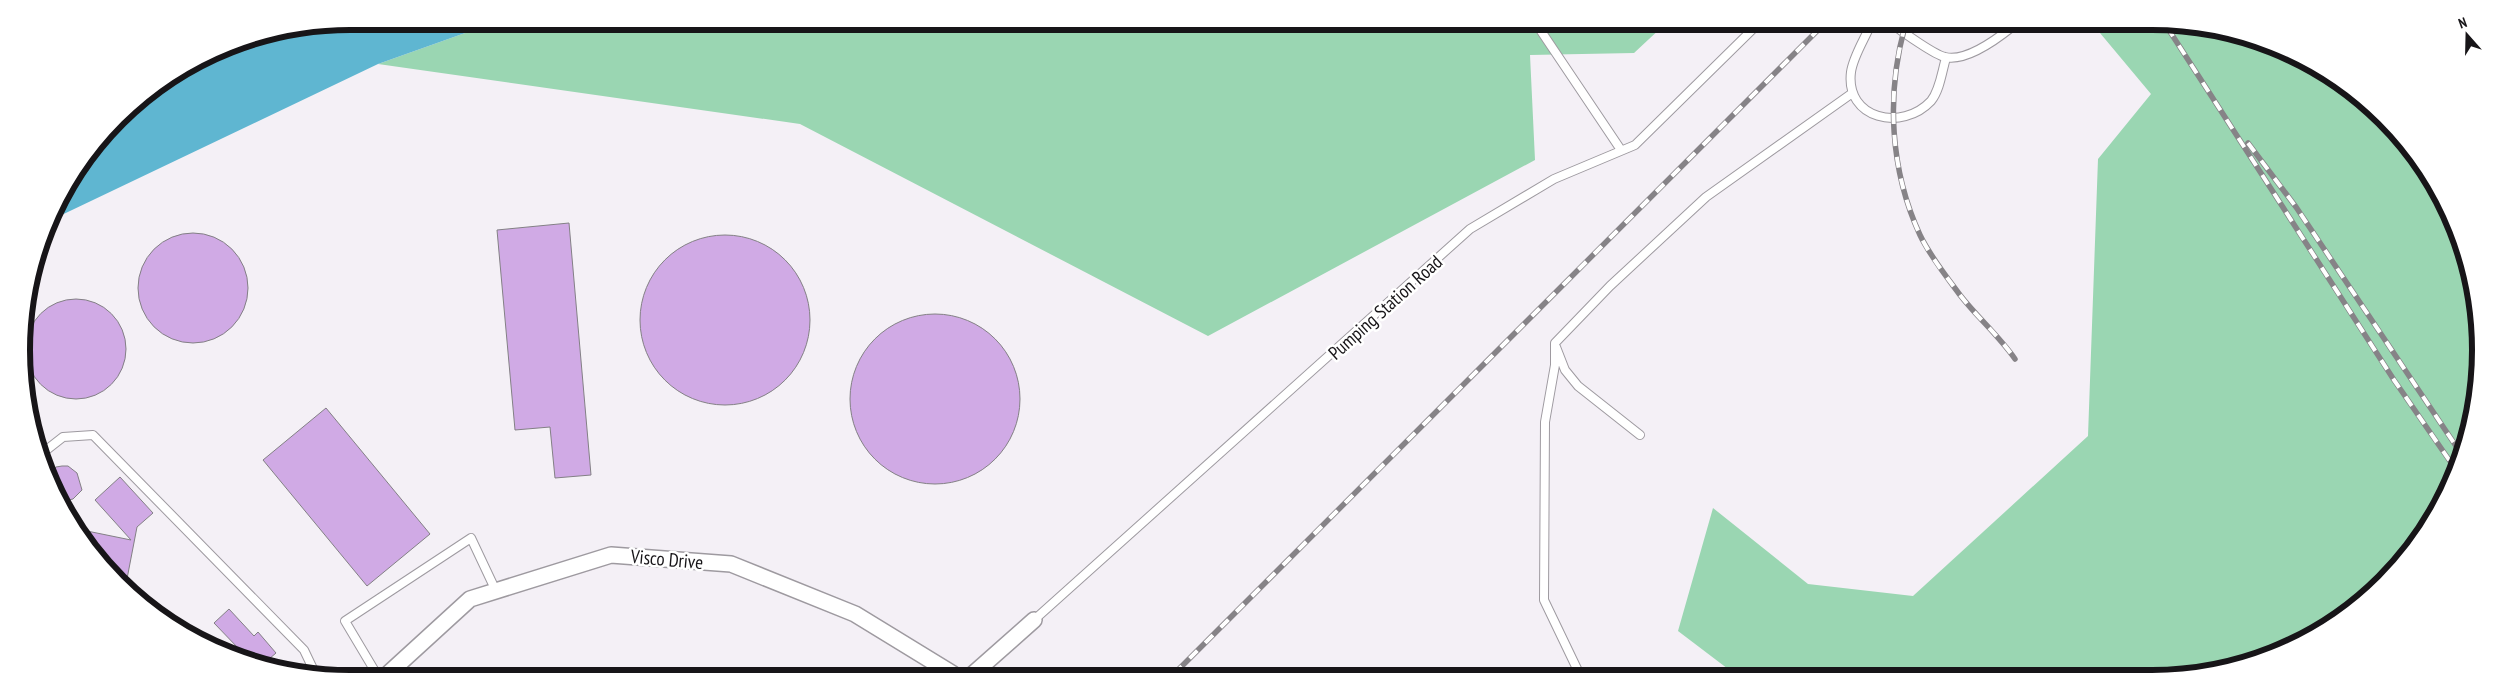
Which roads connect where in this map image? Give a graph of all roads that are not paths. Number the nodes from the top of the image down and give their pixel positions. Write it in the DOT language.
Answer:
graph roads {
  1 [pos="1540,30"];
  2 [pos="1752,30"];
  3 [pos="1868,30"];
  4 [pos="1901,30"];
  5 [pos="2008,30"];
  6 [pos="1946,58"];
  7 [pos="1851,94"];
  8 [pos="1622,150"];
  9 [pos="1555,343"];
  10 [pos="1640,435"];
  11 [pos="46,450"];
  12 [pos="496,591"];
  13 [pos="1034,620"];
  14 [pos="313,667"];
  15 [pos="374,670"];
  16 [pos="392,670"];
  17 [pos="946,670"];
  18 [pos="978,670"];
  19 [pos="1578,670"];
  1 -- 8 [label="lane"];
  2 -- 8 [label="lane, Pumping Station Road"];
  3 -- 7 [label="lane"];
  4 -- 6 [label="lane"];
  5 -- 6 [label="lane"];
  6 -- 7 [label="lane"];
  7 -- 9 [label="lane"];
  8 -- 13 [label="lane, Pumping Station Road"];
  9 -- 10 [label="lane"];
  9 -- 19 [label="lane"];
  11 -- 14 [label="lane"];
  12 -- 15 [label="lane"];
  12 -- 16 [label="street, Visco Drive"];
  12 -- 17 [label="street, Visco Drive"];
  13 -- 18 [label="street"];
}
